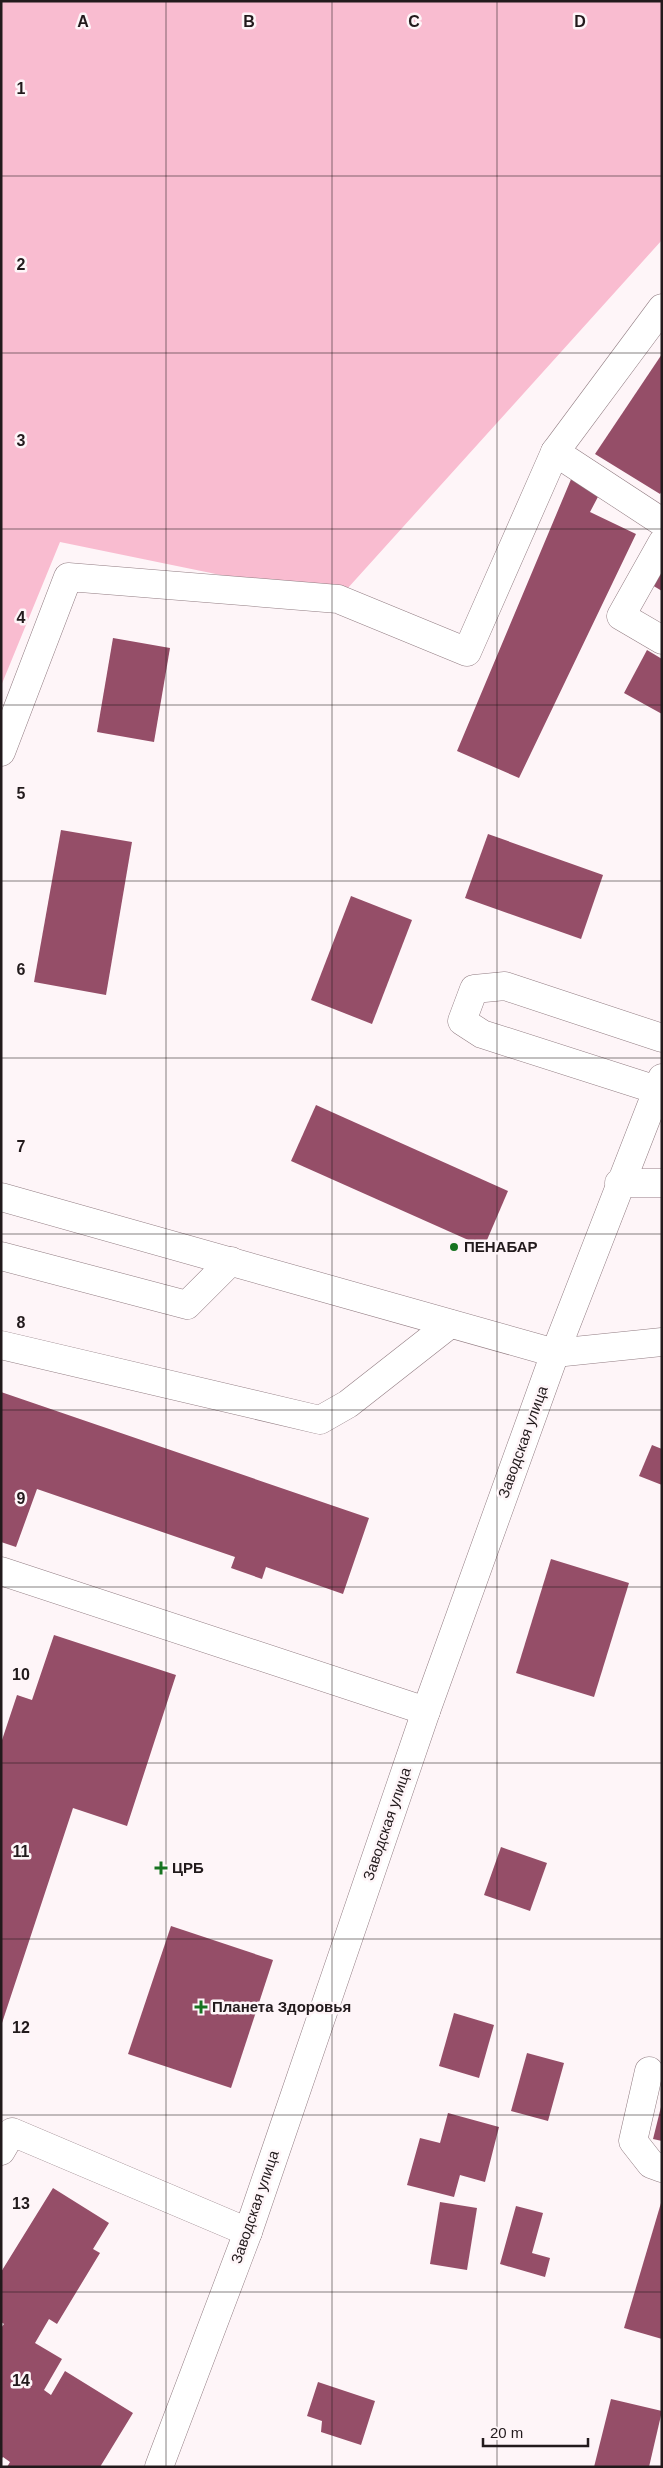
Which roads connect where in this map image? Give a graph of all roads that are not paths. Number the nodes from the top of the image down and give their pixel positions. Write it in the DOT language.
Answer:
graph roads {
  1 [pos="662,308"];
  2 [pos="555,452"];
  3 [pos="662,522"];
  4 [pos="662,543"];
  5 [pos="662,640"];
  6 [pos="1,752"];
  7 [pos="662,1038"];
  8 [pos="659,1084"];
  9 [pos="619,1183"];
  10 [pos="662,1183"];
  11 [pos="1,1197"];
  12 [pos="1,1256"];
  13 [pos="231,1261"];
  14 [pos="450,1324"];
  15 [pos="662,1342"];
  16 [pos="1,1345"];
  17 [pos="555,1353"];
  18 [pos="1,1571"];
  19 [pos="426,1711"];
  20 [pos="649,2072"];
  21 [pos="1,2151"];
  22 [pos="662,2168"];
  23 [pos="248,2232"];
  24 [pos="159,2467"];
  1 -- 2 [label="street"];
  2 -- 3 [label="street"];
  2 -- 6 [label="street"];
  4 -- 5 [label="street"];
  7 -- 8 [label="street"];
  8 -- 9 [label="street, Заводская улица"];
  9 -- 10 [label="street"];
  9 -- 17 [label="street, Заводская улица"];
  11 -- 13 [label="street"];
  12 -- 13 [label="street"];
  13 -- 14 [label="street"];
  14 -- 16 [label="street"];
  14 -- 17 [label="street"];
  15 -- 17 [label="street"];
  17 -- 19 [label="street, Заводская улица"];
  18 -- 19 [label="street"];
  19 -- 23 [label="street, Заводская улица"];
  20 -- 22 [label="street"];
  21 -- 23 [label="street"];
  23 -- 24 [label="street, Заводская улица"];
}
